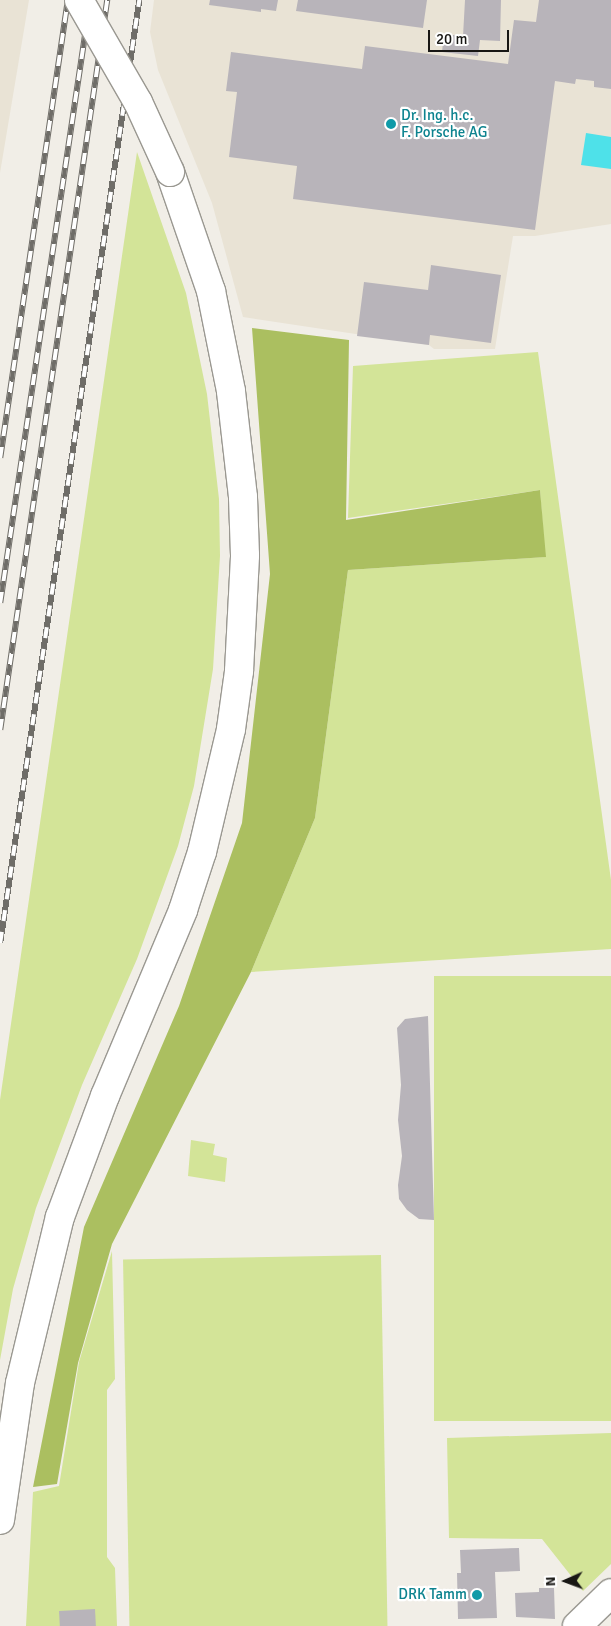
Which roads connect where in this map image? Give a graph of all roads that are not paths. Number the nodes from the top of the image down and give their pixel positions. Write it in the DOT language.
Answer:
graph roads {
  1 [pos="79,0"];
  2 [pos="0,1520"];
  3 [pos="611,1593"];
  4 [pos="577,1626"];
  1 -- 2 [label="main road, bridge"];
  3 -- 4 [label="main road"];
}
